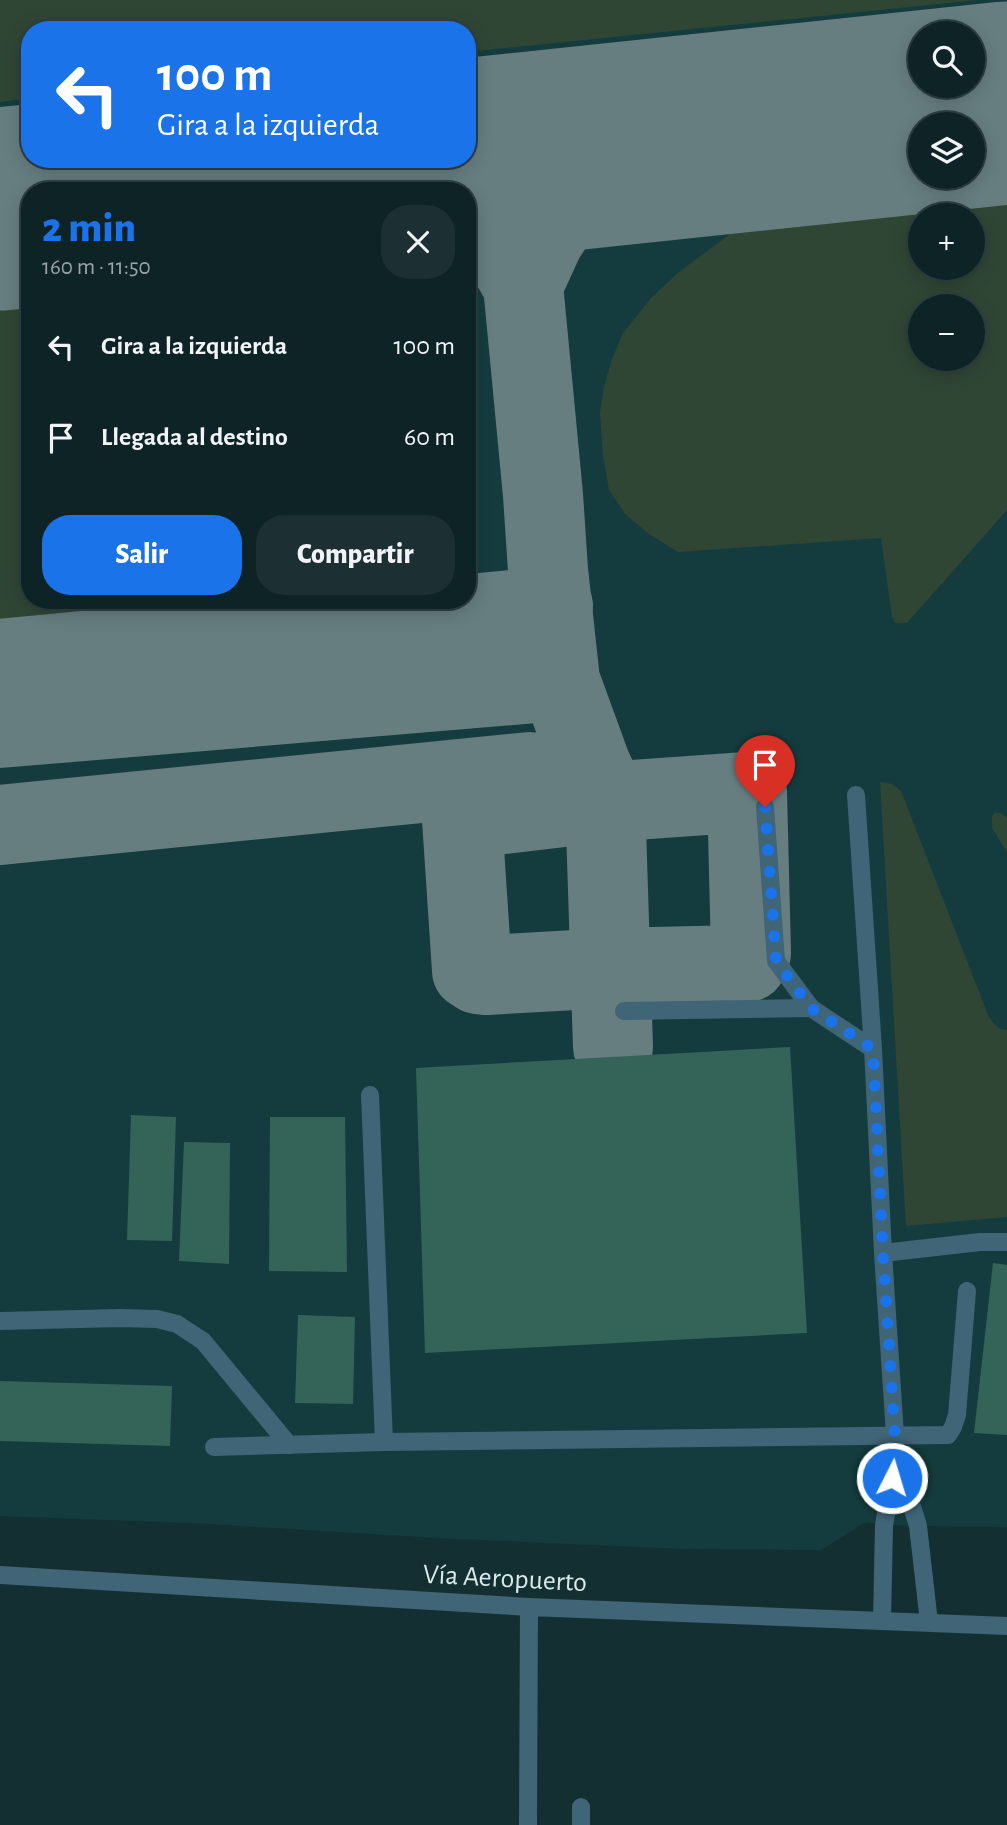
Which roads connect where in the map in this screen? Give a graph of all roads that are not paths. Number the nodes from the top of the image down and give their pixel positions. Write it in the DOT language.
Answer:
graph roads {
  1 [pos="856,795"];
  2 [pos="765,807"];
  3 [pos="811,1008"];
  4 [pos="624,1011"];
  5 [pos="873,1049"];
  6 [pos="370,1095"];
  7 [pos="1007,1242"];
  8 [pos="883,1253"];
  9 [pos="967,1291"];
  10 [pos="0,1321"];
  11 [pos="895,1435"];
  12 [pos="384,1442"];
  13 [pos="289,1445"];
  14 [pos="214,1447"];
  15 [pos="896,1454"];
  16 [pos="0,1575"];
  17 [pos="529,1607"];
  18 [pos="882,1621"];
  19 [pos="929,1622"];
  20 [pos="1007,1626"];
  21 [pos="528,1825"];
  1 -- 5 [label="street"];
  2 -- 3 [label="street"];
  3 -- 4 [label="street"];
  3 -- 5 [label="street"];
  5 -- 8 [label="street"];
  6 -- 12 [label="street"];
  7 -- 8 [label="street"];
  8 -- 11 [label="street"];
  9 -- 11 [label="street"];
  10 -- 13 [label="street"];
  11 -- 12 [label="street"];
  11 -- 15 [label="street"];
  12 -- 13 [label="street"];
  13 -- 14 [label="street"];
  15 -- 18 [label="street"];
  15 -- 19 [label="street"];
  16 -- 17 [label="street, Vía Aeropuerto"];
  17 -- 18 [label="street, Vía Aeropuerto"];
  17 -- 21 [label="street"];
  18 -- 19 [label="street, Vía Aeropuerto"];
  19 -- 20 [label="street, Vía Aeropuerto"];
}
